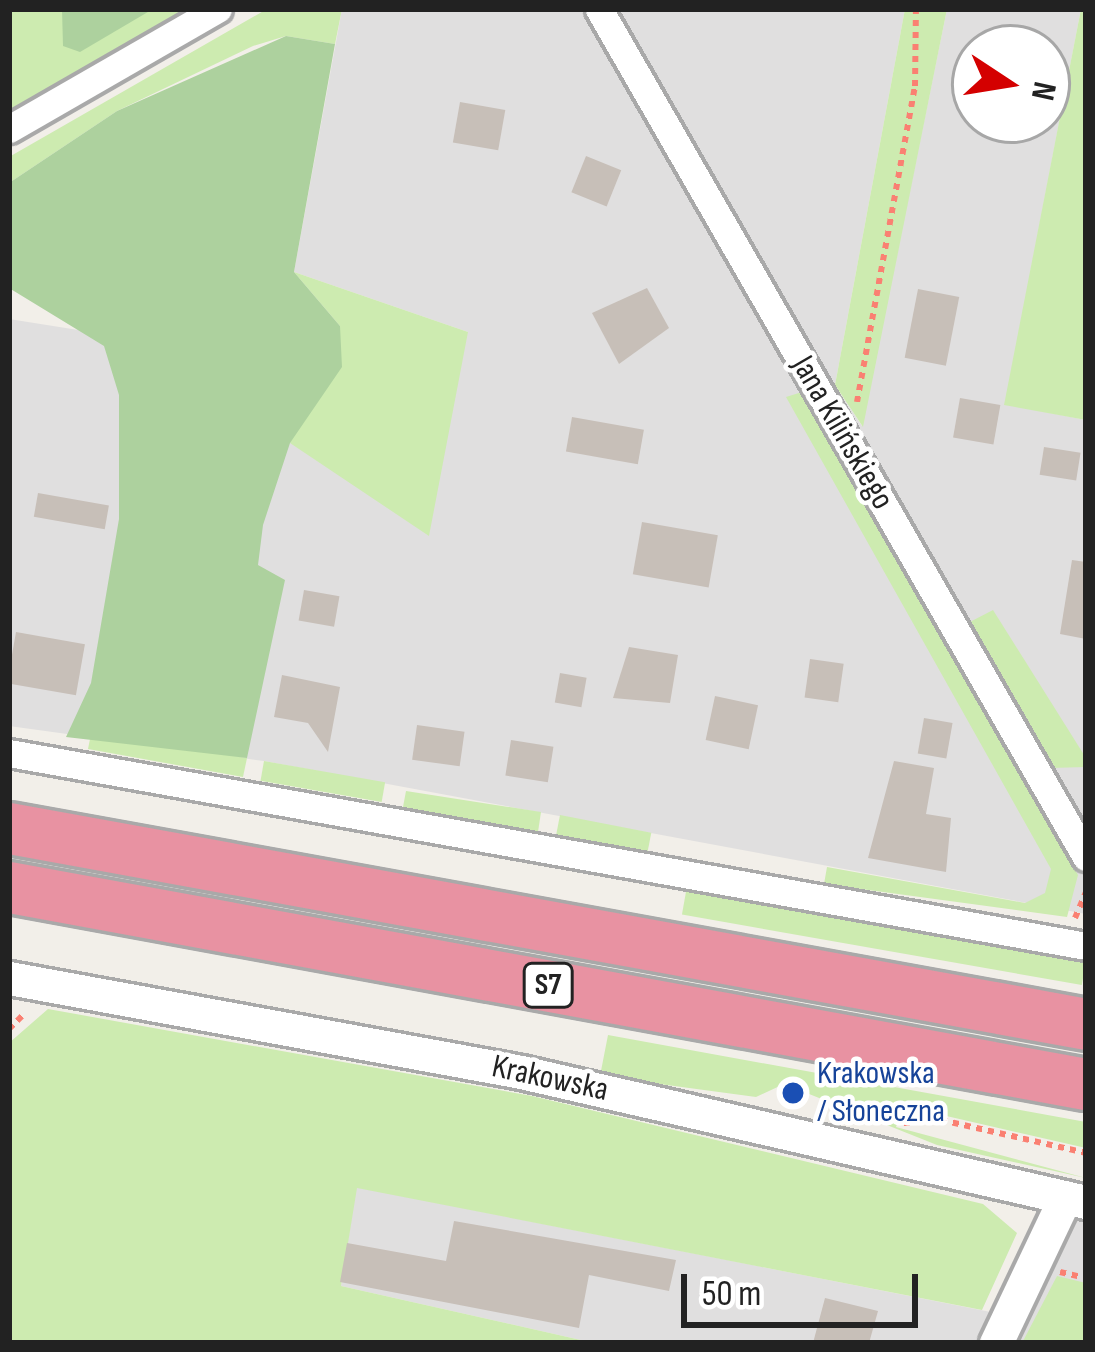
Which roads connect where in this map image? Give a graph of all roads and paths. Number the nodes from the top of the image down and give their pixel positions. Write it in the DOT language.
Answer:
graph roads {
  1 [pos="218,9"];
  2 [pos="599,9"];
  3 [pos="916,9"];
  4 [pos="9,128"];
  5 [pos="849,446"];
  6 [pos="9,754"];
  7 [pos="9,828"];
  8 [pos="1086,857"];
  9 [pos="9,886"];
  10 [pos="1086,946"];
  11 [pos="9,978"];
  12 [pos="1086,1024"];
  13 [pos="1086,1084"];
  14 [pos="902,1124"];
  15 [pos="1082,1153"];
  16 [pos="1075,1200"];
  17 [pos="1054,1271"];
  18 [pos="1086,1278"];
  19 [pos="996,1343"];
  1 -- 4 [label="street"];
  2 -- 5 [label="street, Jana Kilińskiego"];
  3 -- 5 [label="path"];
  5 -- 8 [label="street, Jana Kilińskiego"];
  6 -- 10 [label="street"];
  7 -- 12 [label="highway, S7"];
  9 -- 13 [label="highway, S7"];
  11 -- 16 [label="street, Krakowska"];
  14 -- 15 [label="path"];
  16 -- 19 [label="street"];
  17 -- 18 [label="path"];
}
